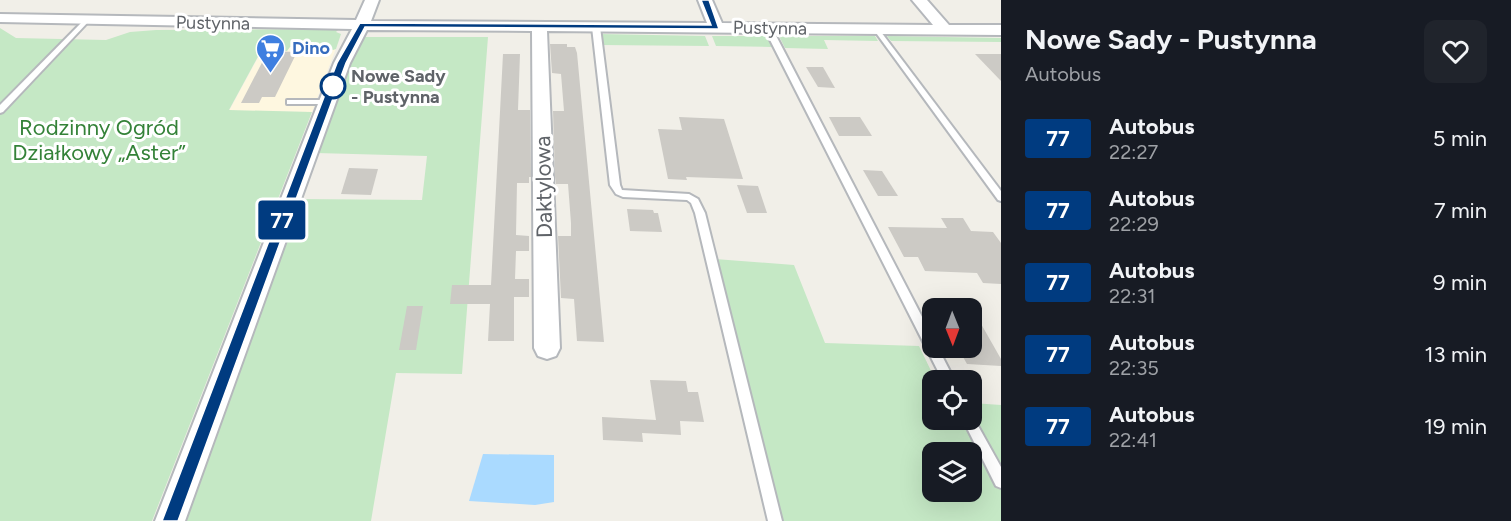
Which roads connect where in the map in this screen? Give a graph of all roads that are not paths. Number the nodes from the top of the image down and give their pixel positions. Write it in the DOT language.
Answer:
graph roads {
  1 [pos="372,0"];
  2 [pos="705,0"];
  3 [pos="919,0"];
  4 [pos="0,18"];
  5 [pos="87,20"];
  6 [pos="362,25"];
  7 [pos="539,26"];
  8 [pos="596,27"];
  9 [pos="716,28"];
  10 [pos="768,28"];
  11 [pos="876,29"];
  12 [pos="945,30"];
  13 [pos="1001,30"];
  14 [pos="290,102"];
  15 [pos="327,102"];
  16 [pos="0,110"];
  17 [pos="1001,198"];
  18 [pos="547,348"];
  19 [pos="943,370"];
  20 [pos="974,430"];
  21 [pos="1001,481"];
  22 [pos="170,521"];
  23 [pos="775,521"];
  1 -- 6 [label="street"];
  2 -- 9 [label="street"];
  3 -- 12 [label="street"];
  4 -- 5 [label="street, Pustynna"];
  5 -- 6 [label="street, Pustynna"];
  5 -- 16 [label="lane"];
  6 -- 7 [label="street, Pustynna"];
  6 -- 15 [label="street"];
  7 -- 8 [label="street, Pustynna"];
  7 -- 18 [label="street, Daktylowa"];
  8 -- 9 [label="street, Pustynna"];
  8 -- 23 [label="lane"];
  9 -- 10 [label="street, Pustynna"];
  10 -- 11 [label="street, Pustynna"];
  10 -- 19 [label="lane"];
  11 -- 12 [label="street, Pustynna"];
  11 -- 17 [label="lane"];
  12 -- 13 [label="street, Pustynna"];
  14 -- 15 [label="lane"];
  15 -- 22 [label="street"];
  20 -- 21 [label="lane"];
}
